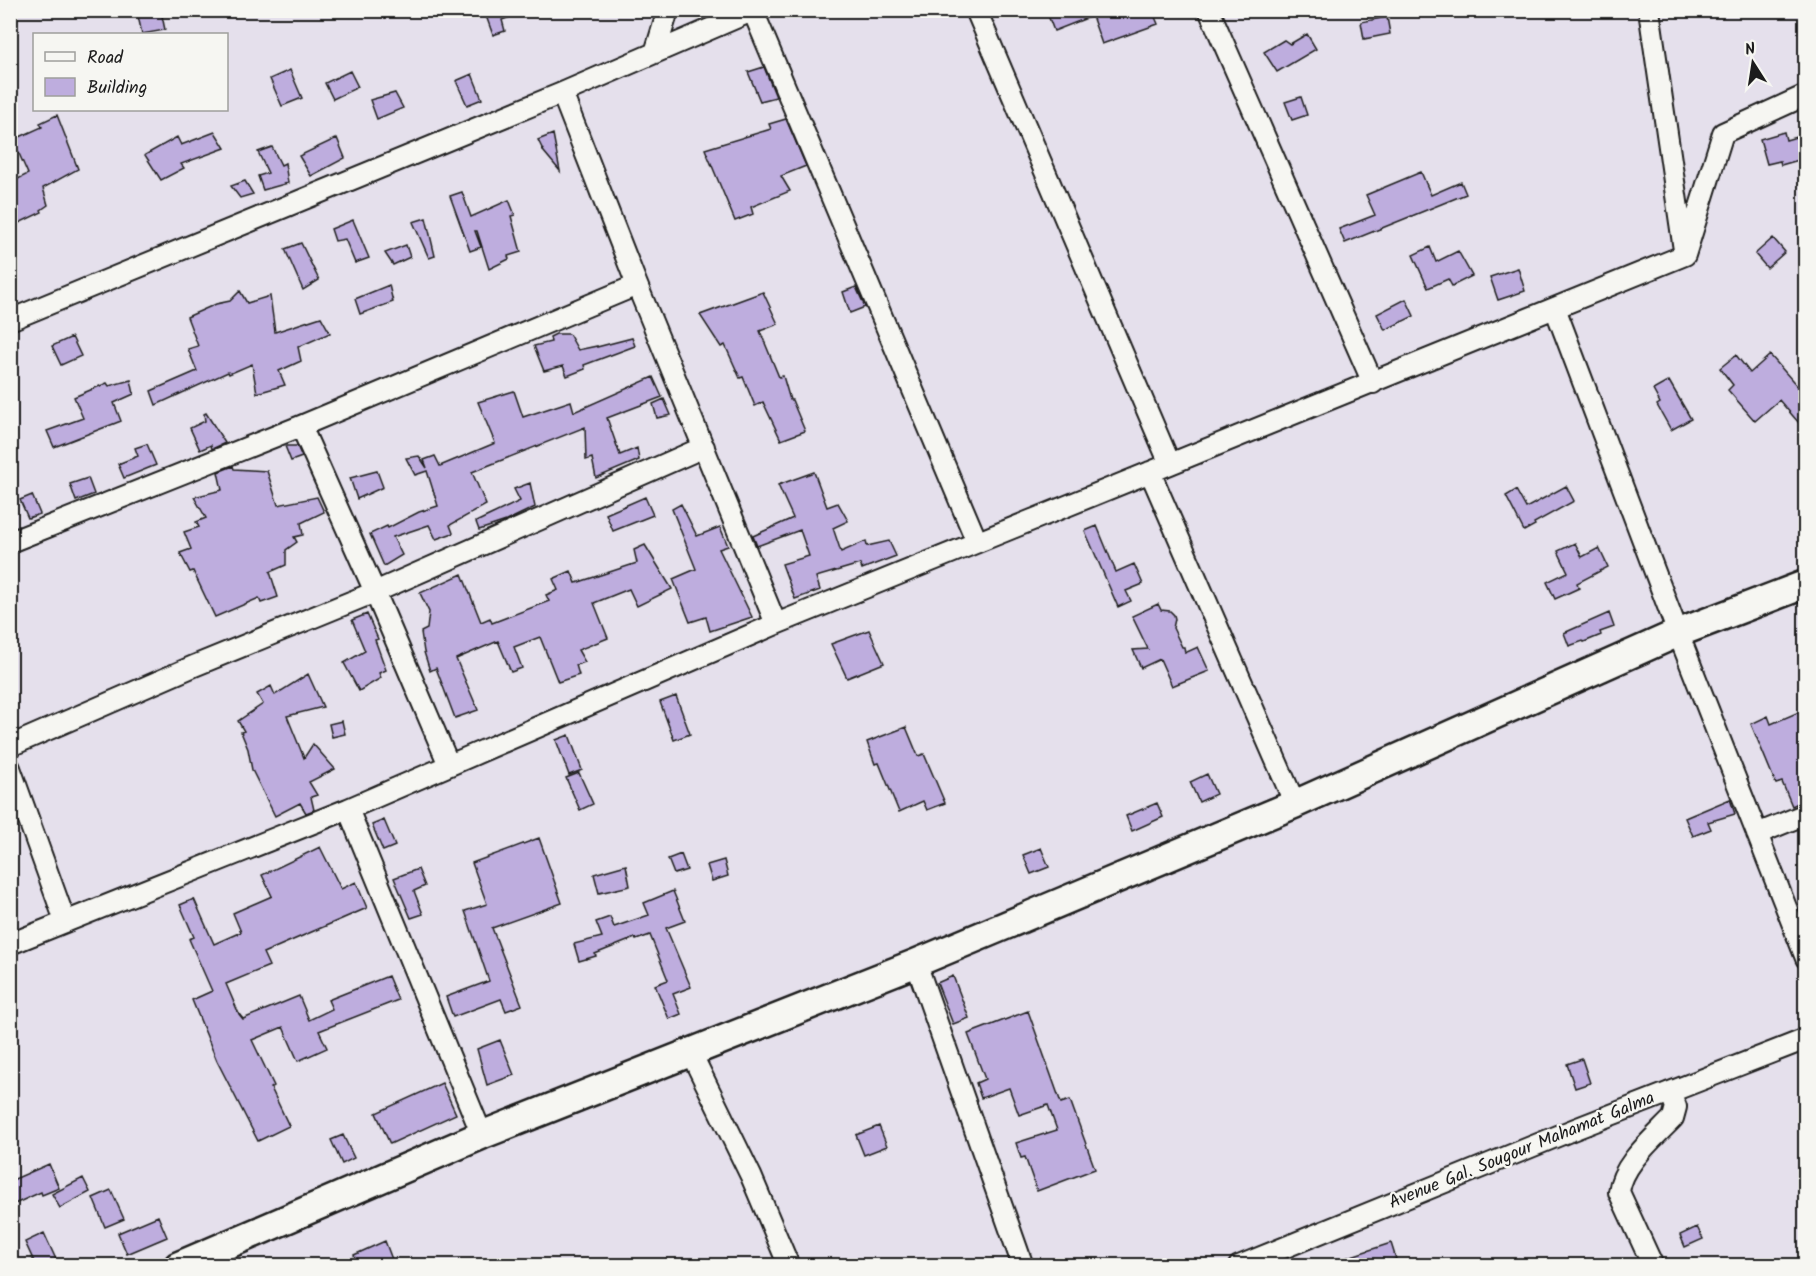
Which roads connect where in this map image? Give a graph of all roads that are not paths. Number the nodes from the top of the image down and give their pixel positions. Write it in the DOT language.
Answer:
graph roads {
  1 [pos="666,10"];
  2 [pos="976,10"];
  3 [pos="1209,10"];
  4 [pos="1649,10"];
  5 [pos="753,11"];
  6 [pos="655,53"];
  7 [pos="562,93"];
  8 [pos="1806,95"];
  9 [pos="1685,255"];
  10 [pos="637,285"];
  11 [pos="1555,308"];
  12 [pos="10,320"];
  13 [pos="1373,383"];
  14 [pos="301,426"];
  15 [pos="704,447"];
  16 [pos="1170,464"];
  17 [pos="1150,472"];
  18 [pos="10,542"];
  19 [pos="977,542"];
  20 [pos="1806,584"];
  21 [pos="375,592"];
  22 [pos="776,624"];
  23 [pos="1678,633"];
  24 [pos="10,746"];
  25 [pos="449,765"];
  26 [pos="10,768"];
  27 [pos="1295,804"];
  28 [pos="348,809"];
  29 [pos="1806,814"];
  30 [pos="1757,834"];
  31 [pos="65,921"];
  32 [pos="10,944"];
  33 [pos="1806,958"];
  34 [pos="916,963"];
  35 [pos="1806,1039"];
  36 [pos="691,1053"];
  37 [pos="1670,1092"];
  38 [pos="482,1135"];
  39 [pos="220,1256"];
  40 [pos="178,1266"];
  41 [pos="789,1266"];
  42 [pos="1023,1266"];
  43 [pos="1239,1266"];
  44 [pos="1653,1266"];
  1 -- 6 [label="street"];
  2 -- 16 [label="street"];
  3 -- 13 [label="street"];
  4 -- 9 [label="street"];
  5 -- 6 [label="street"];
  5 -- 19 [label="street"];
  6 -- 7 [label="street"];
  7 -- 10 [label="street"];
  7 -- 12 [label="street"];
  8 -- 9 [label="street"];
  9 -- 11 [label="street"];
  10 -- 14 [label="street"];
  10 -- 15 [label="street"];
  11 -- 13 [label="street"];
  11 -- 23 [label="street"];
  13 -- 16 [label="street"];
  14 -- 18 [label="street"];
  14 -- 21 [label="street"];
  15 -- 21 [label="street"];
  15 -- 22 [label="street"];
  16 -- 17 [label="street"];
  17 -- 19 [label="street"];
  17 -- 27 [label="street"];
  19 -- 22 [label="street"];
  20 -- 23 [label="main road"];
  21 -- 24 [label="street"];
  21 -- 25 [label="street"];
  22 -- 25 [label="street"];
  23 -- 27 [label="main road"];
  23 -- 30 [label="street"];
  25 -- 28 [label="street"];
  26 -- 31 [label="street"];
  27 -- 34 [label="main road"];
  28 -- 31 [label="street"];
  28 -- 38 [label="street"];
  29 -- 30 [label="street"];
  30 -- 33 [label="street"];
  31 -- 32 [label="street"];
  34 -- 36 [label="main road"];
  34 -- 42 [label="street"];
  35 -- 37 [label="street, Avenue Gal. Sougour Mahamat Galma"];
  36 -- 38 [label="main road"];
  36 -- 41 [label="street"];
  37 -- 43 [label="street, Avenue Gal. Sougour Mahamat Galma"];
  37 -- 44 [label="street"];
  38 -- 39 [label="main road"];
  39 -- 40 [label="main road"];
}
